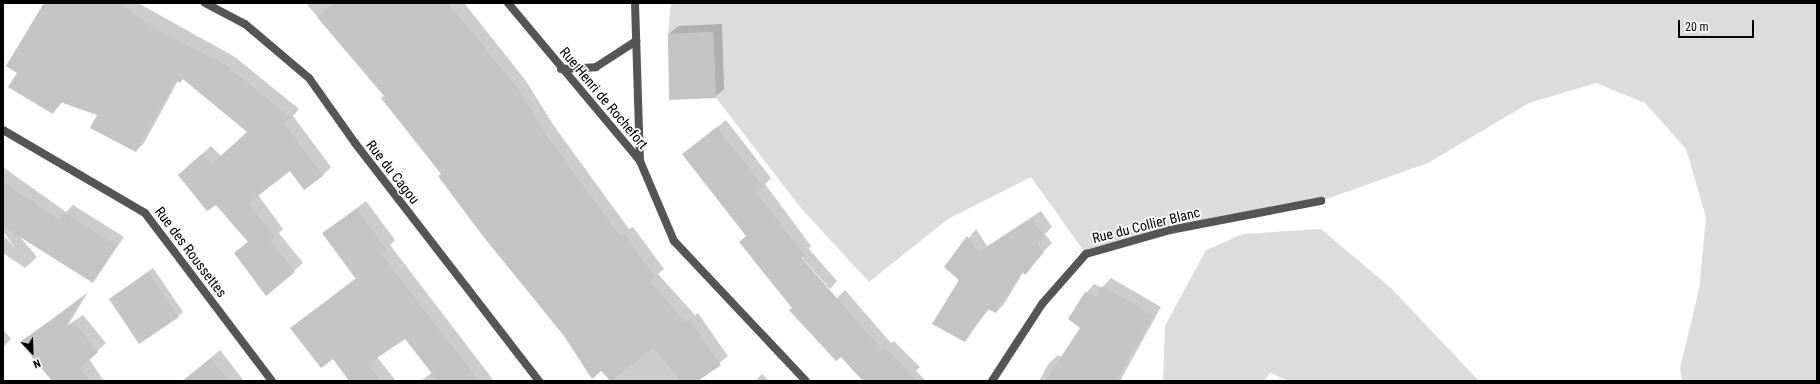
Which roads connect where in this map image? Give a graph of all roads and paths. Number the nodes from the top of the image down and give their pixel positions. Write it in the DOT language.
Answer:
graph roads {
  1 [pos="205,3"];
  2 [pos="508,3"];
  3 [pos="635,3"];
  4 [pos="636,41"];
  5 [pos="561,69"];
  6 [pos="3,130"];
  7 [pos="640,161"];
  8 [pos="1321,201"];
  9 [pos="272,381"];
  10 [pos="539,381"];
  11 [pos="806,381"];
  12 [pos="992,381"];
  1 -- 10 [label="street, Rue du Cagou"];
  2 -- 5 [label="street, Rue Henri de Rochefort"];
  3 -- 4 [label="street"];
  4 -- 5 [label="street"];
  4 -- 7 [label="street"];
  5 -- 7 [label="street, Rue Henri de Rochefort"];
  6 -- 9 [label="street, Rue des Roussettes"];
  7 -- 11 [label="street, Rue Henri de Rochefort"];
  8 -- 12 [label="street, Rue du Collier Blanc"];
}
